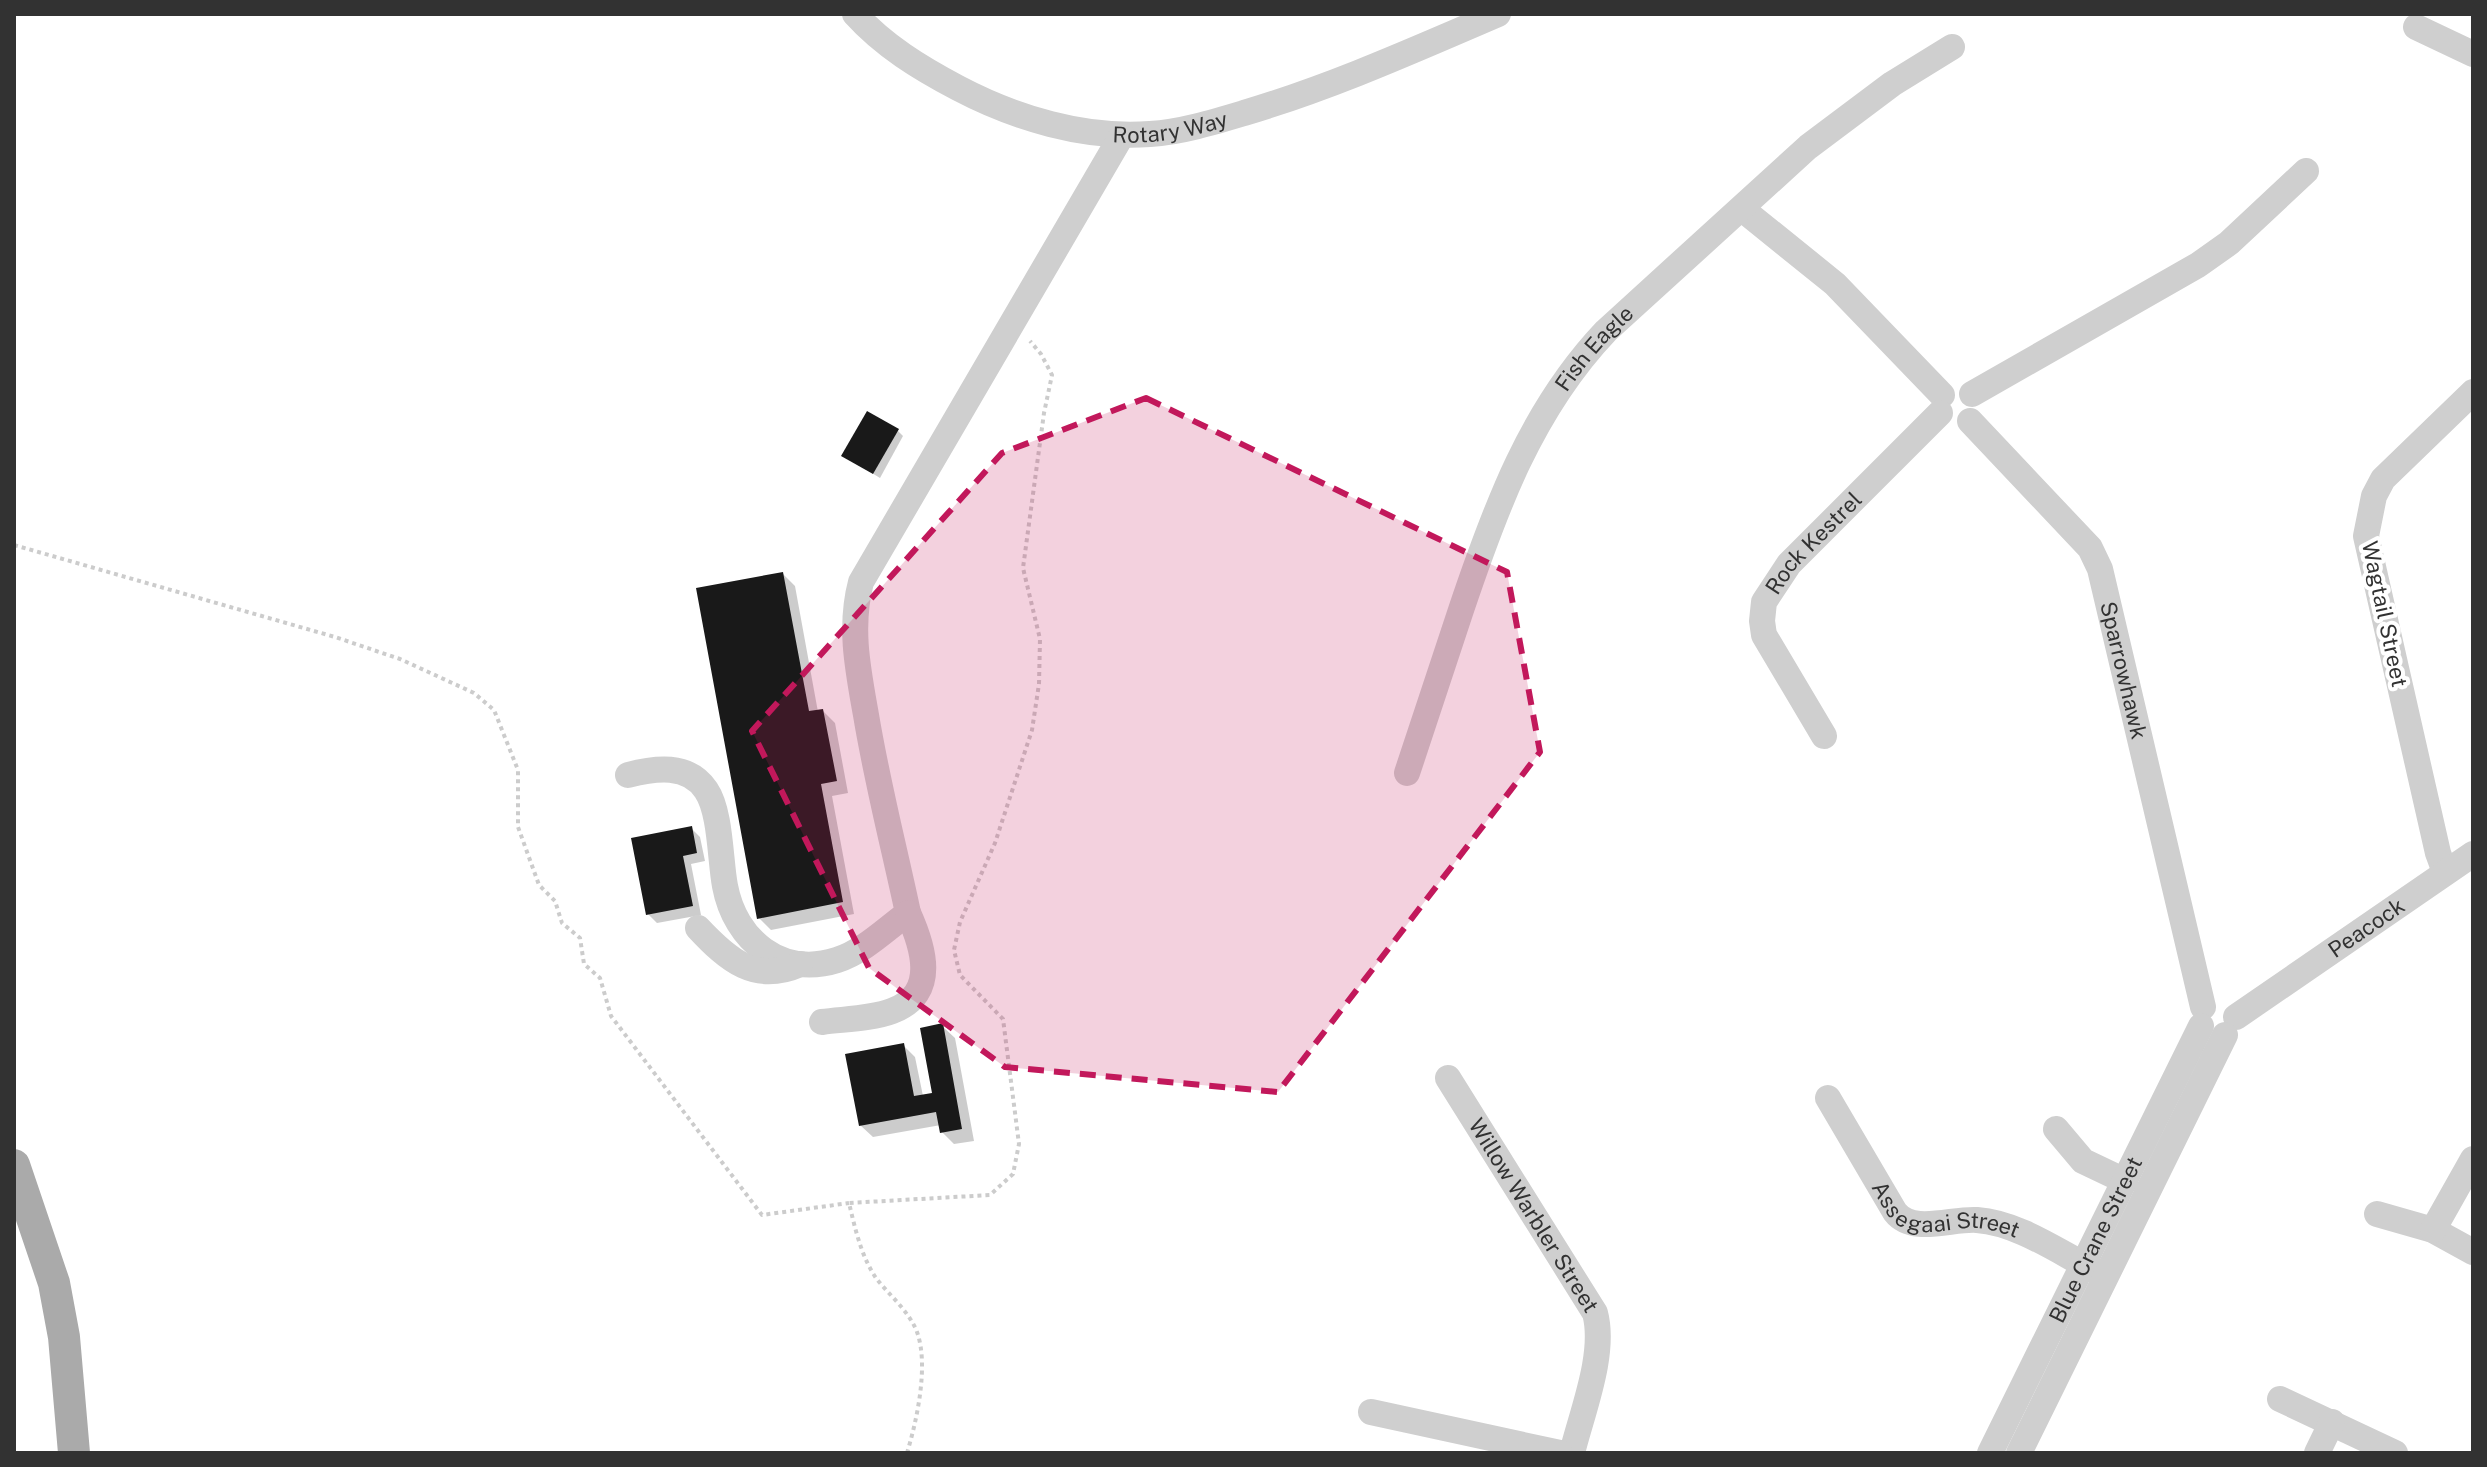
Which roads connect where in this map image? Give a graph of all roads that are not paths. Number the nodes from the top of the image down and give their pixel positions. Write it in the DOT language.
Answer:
graph roads {
  1 [pos="855,14"];
  2 [pos="1498,14"];
  3 [pos="2416,27"];
  4 [pos="2469,44"];
  5 [pos="1952,47"];
  6 [pos="1122,135"];
  7 [pos="2306,171"];
  8 [pos="1742,209"];
  9 [pos="2473,392"];
  10 [pos="1972,394"];
  11 [pos="1941,404"];
  12 [pos="1970,421"];
  13 [pos="1824,736"];
  14 [pos="1407,773"];
  15 [pos="628,775"];
  16 [pos="2473,854"];
  17 [pos="2445,872"];
  18 [pos="908,913"];
  19 [pos="698,928"];
  20 [pos="800,964"];
  21 [pos="2219,1014"];
  22 [pos="822,1022"];
  23 [pos="1448,1078"];
  24 [pos="1828,1098"];
  25 [pos="2056,1129"];
  26 [pos="2473,1159"];
  27 [pos="14,1165"];
  28 [pos="2125,1181"];
  29 [pos="2377,1214"];
  30 [pos="2433,1230"];
  31 [pos="2473,1252"];
  32 [pos="2094,1270"];
  33 [pos="2280,1399"];
  34 [pos="1371,1412"];
  35 [pos="2332,1422"];
  36 [pos="74,1453"];
  37 [pos="1560,1453"];
  38 [pos="1572,1453"];
  39 [pos="1990,1453"];
  40 [pos="2019,1453"];
  41 [pos="2317,1453"];
  42 [pos="2395,1453"];
  1 -- 6 [label="street, Rotary Way"];
  2 -- 6 [label="street, Rotary Way"];
  3 -- 4 [label="street"];
  5 -- 8 [label="street, Fish Eagle"];
  6 -- 18 [label="street"];
  7 -- 10 [label="street"];
  8 -- 11 [label="street"];
  8 -- 14 [label="street, Fish Eagle"];
  9 -- 17 [label="street, Wagtail Street"];
  10 -- 11 [label="street"];
  10 -- 12 [label="street"];
  11 -- 12 [label="street"];
  11 -- 13 [label="street, Rock Kestrel"];
  12 -- 21 [label="street, Sparrowhawk"];
  15 -- 20 [label="street"];
  16 -- 17 [label="street, Peacock"];
  17 -- 21 [label="street, Peacock"];
  18 -- 20 [label="street"];
  18 -- 22 [label="street"];
  19 -- 20 [label="street"];
  21 -- 28 [label="street, Blue Crane Street"];
  21 -- 32 [label="street, Blue Crane Street"];
  23 -- 38 [label="street, Willow Warbler Street"];
  24 -- 32 [label="street, Assegaai Street"];
  25 -- 28 [label="street"];
  26 -- 30 [label="street"];
  27 -- 36 [label="main road"];
  28 -- 32 [label="street, Blue Crane Street"];
  29 -- 30 [label="street"];
  30 -- 31 [label="street"];
  32 -- 39 [label="street, Blue Crane Street"];
  32 -- 40 [label="street, Blue Crane Street"];
  33 -- 35 [label="street"];
  34 -- 37 [label="street"];
  35 -- 41 [label="street"];
  35 -- 42 [label="street"];
}
